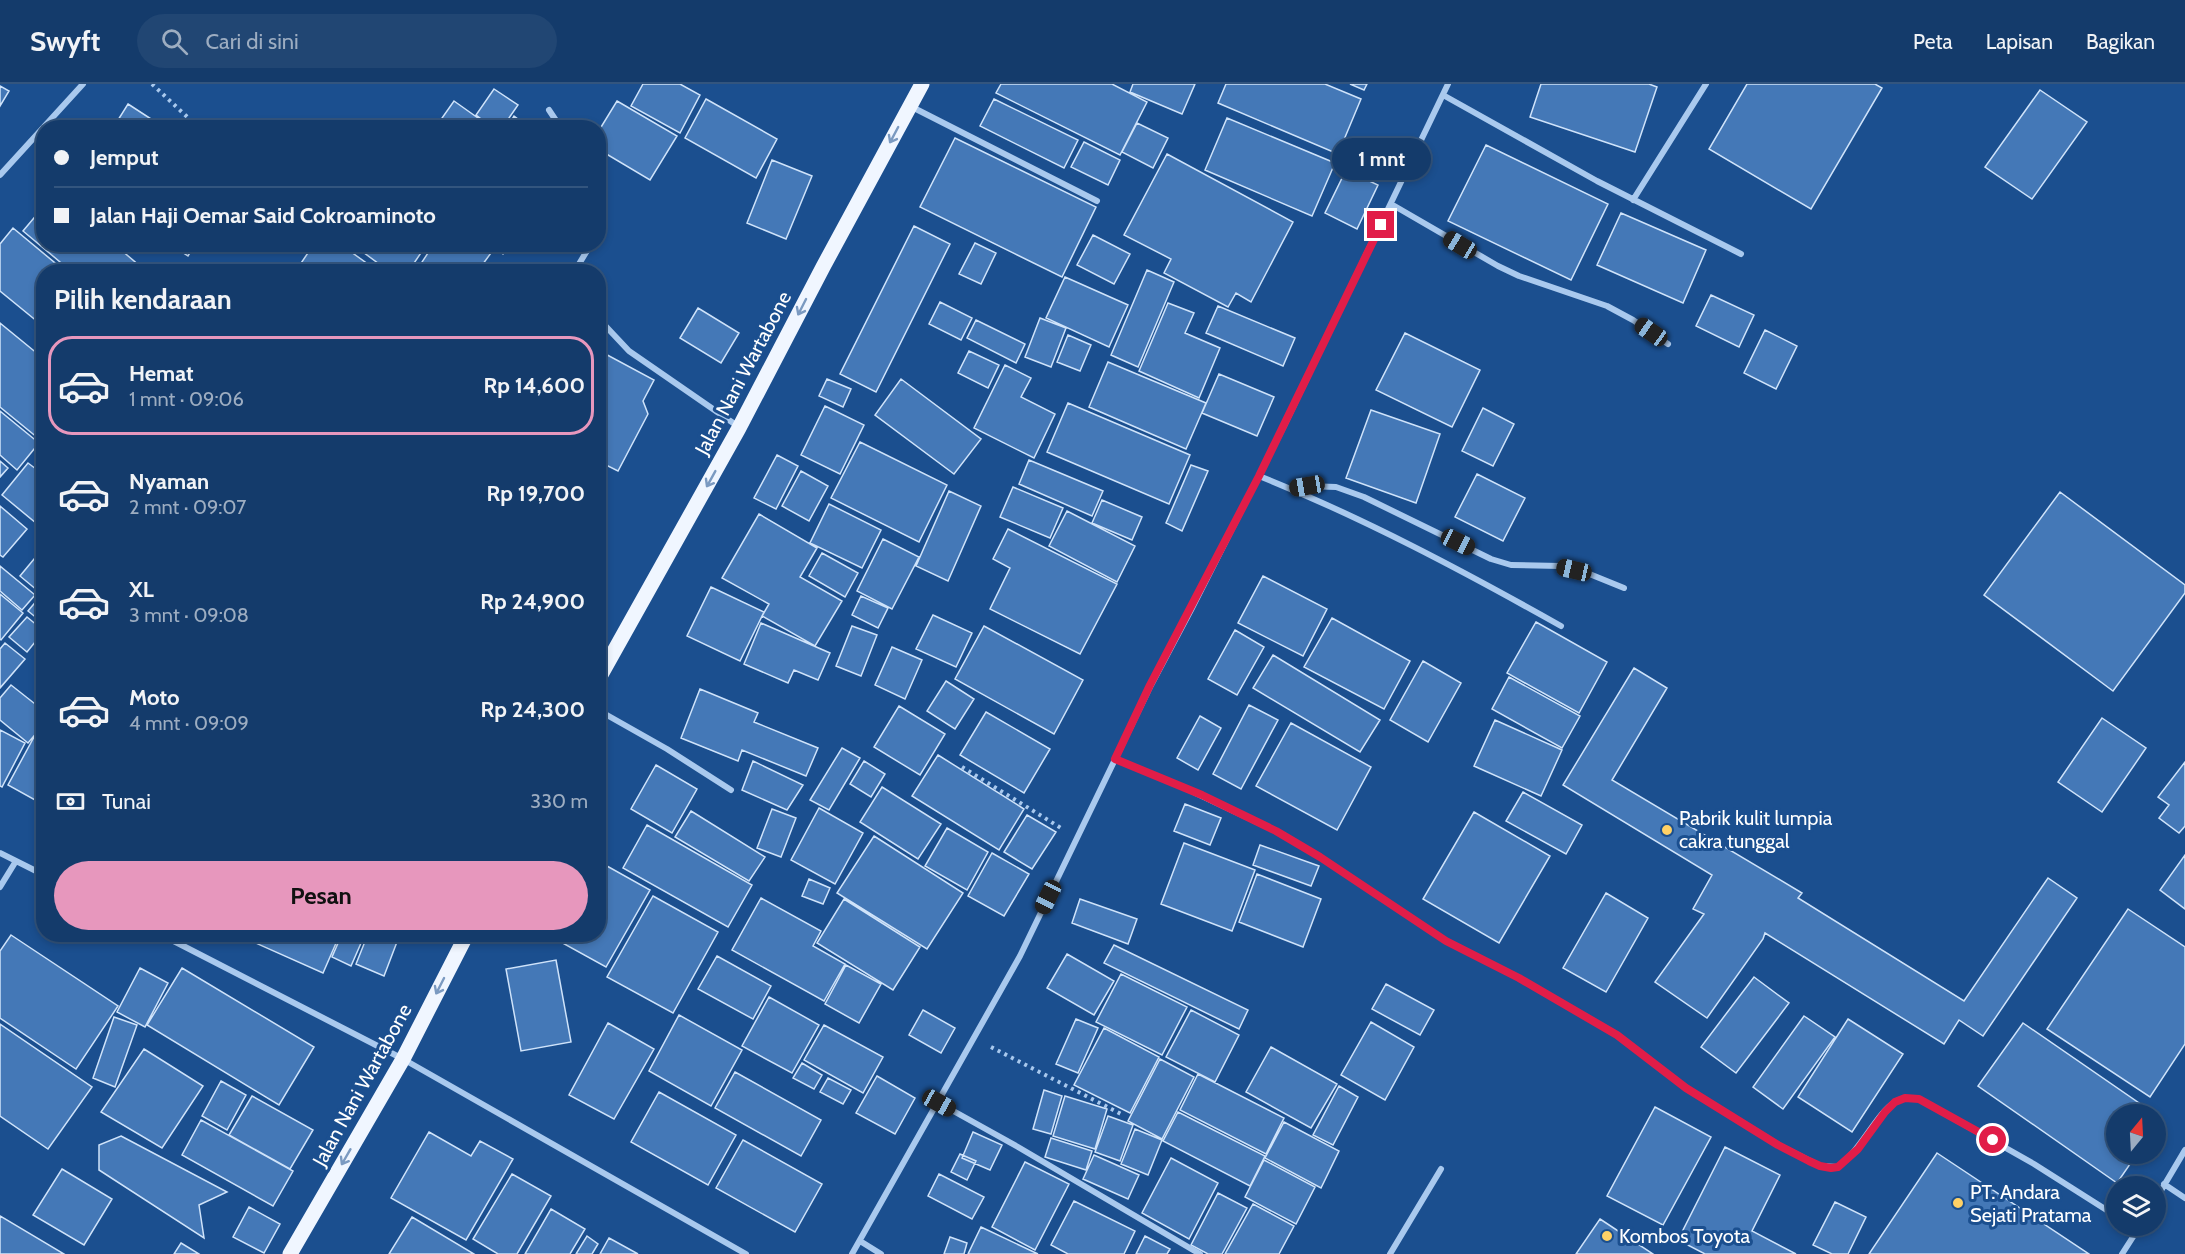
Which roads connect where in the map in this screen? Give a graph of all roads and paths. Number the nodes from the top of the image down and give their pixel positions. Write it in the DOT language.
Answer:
graph roads {
  1 [pos="83,84"];
  2 [pos="152,84"];
  3 [pos="922,84"];
  4 [pos="1448,84"];
  5 [pos="1706,84"];
  6 [pos="1443,95"];
  7 [pos="909,106"];
  8 [pos="549,110"];
  9 [pos="50,120"];
  10 [pos="191,120"];
  11 [pos="556,120"];
  12 [pos="36,136"];
  13 [pos="0,175"];
  14 [pos="1633,200"];
  15 [pos="1097,201"];
  16 [pos="1391,204"];
  17 [pos="1741,254"];
  18 [pos="606,327"];
  19 [pos="1668,344"];
  20 [pos="739,428"];
  21 [pos="1259,476"];
  22 [pos="1291,489"];
  23 [pos="1624,588"];
  24 [pos="1561,626"];
  25 [pos="606,666"];
  26 [pos="606,715"];
  27 [pos="1115,759"];
  28 [pos="962,767"];
  29 [pos="730,790"];
  30 [pos="1077,838"];
  31 [pos="0,853"];
  32 [pos="16,861"];
  33 [pos="36,871"];
  34 [pos="0,887"];
  35 [pos="176,942"];
  36 [pos="463,942"];
  37 [pos="975,1038"];
  38 [pos="403,1059"];
  39 [pos="939,1103"];
  40 [pos="1123,1115"];
  41 [pos="2185,1150"];
  42 [pos="1441,1169"];
  43 [pos="2166,1181"];
  44 [pos="2166,1185"];
  45 [pos="2185,1198"];
  46 [pos="2106,1210"];
  47 [pos="2131,1236"];
  48 [pos="860,1241"];
  49 [pos="290,1254"];
  50 [pos="746,1254"];
  51 [pos="852,1254"];
  52 [pos="881,1254"];
  53 [pos="1200,1254"];
  54 [pos="1390,1254"];
  55 [pos="2122,1254"];
  1 -- 9 [label="street"];
  2 -- 10 [label="path"];
  3 -- 7 [label="main road, Jalan Nani Wartabone"];
  4 -- 6 [label="street"];
  5 -- 14 [label="street"];
  6 -- 14 [label="street"];
  6 -- 16 [label="street"];
  7 -- 15 [label="street"];
  7 -- 20 [label="main road, Jalan Nani Wartabone, one-way"];
  8 -- 11 [label="street"];
  12 -- 13 [label="street"];
  14 -- 17 [label="street"];
  16 -- 19 [label="street"];
  16 -- 21 [label="street"];
  18 -- 20 [label="street"];
  20 -- 25 [label="main road, Jalan Nani Wartabone, one-way"];
  21 -- 22 [label="street"];
  21 -- 27 [label="street"];
  22 -- 23 [label="street"];
  22 -- 24 [label="street"];
  26 -- 29 [label="street"];
  27 -- 30 [label="street"];
  27 -- 46 [label="street"];
  28 -- 30 [label="path"];
  30 -- 37 [label="street"];
  31 -- 32 [label="street"];
  32 -- 33 [label="street"];
  32 -- 34 [label="street"];
  35 -- 38 [label="street"];
  36 -- 38 [label="main road, Jalan Nani Wartabone, one-way"];
  37 -- 39 [label="street"];
  37 -- 40 [label="path"];
  38 -- 49 [label="main road, Jalan Nani Wartabone, one-way"];
  38 -- 50 [label="street"];
  39 -- 48 [label="street"];
  39 -- 53 [label="street"];
  41 -- 43 [label="street"];
  42 -- 54 [label="street"];
  44 -- 45 [label="street"];
  47 -- 55 [label="street"];
  48 -- 51 [label="street"];
  48 -- 52 [label="street"];
}
